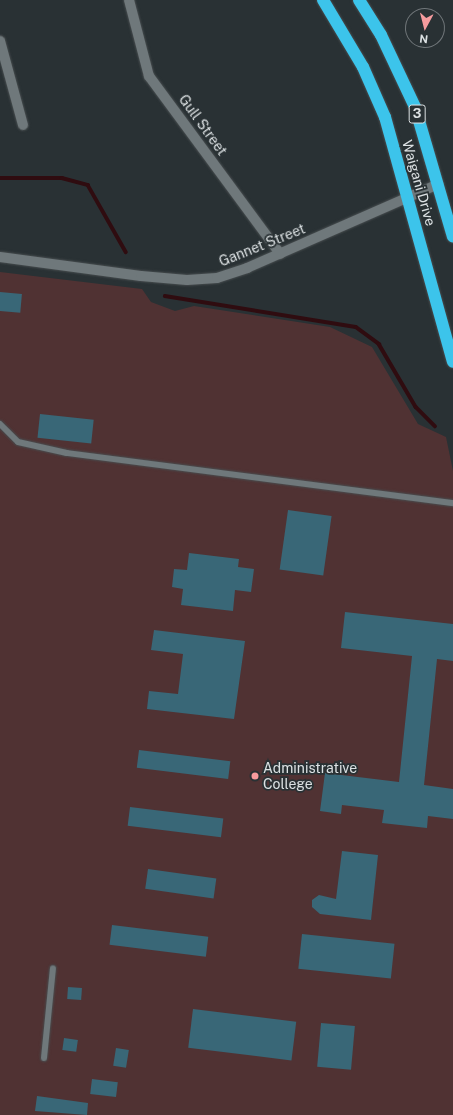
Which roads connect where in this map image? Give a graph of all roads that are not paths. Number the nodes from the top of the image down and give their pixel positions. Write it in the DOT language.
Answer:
graph roads {
  1 [pos="130,0"];
  2 [pos="323,0"];
  3 [pos="359,0"];
  4 [pos="0,41"];
  5 [pos="23,125"];
  6 [pos="438,184"];
  7 [pos="407,197"];
  8 [pos="453,237"];
  9 [pos="280,254"];
  10 [pos="0,258"];
  11 [pos="453,362"];
  12 [pos="0,424"];
  13 [pos="453,503"];
  14 [pos="53,968"];
  15 [pos="44,1058"];
  1 -- 9 [label="street, Gull Street"];
  2 -- 7 [label="highway, Waigani Drive / 3"];
  3 -- 6 [label="highway, Waigani Drive / 3"];
  4 -- 5 [label="street"];
  6 -- 7 [label="street, Gannet Street"];
  6 -- 8 [label="highway, Waigani Drive / 3"];
  7 -- 9 [label="street, Gannet Street"];
  7 -- 11 [label="highway, Waigani Drive / 3"];
  9 -- 10 [label="street, Gannet Street"];
  12 -- 13 [label="lane"];
  14 -- 15 [label="lane"];
}
